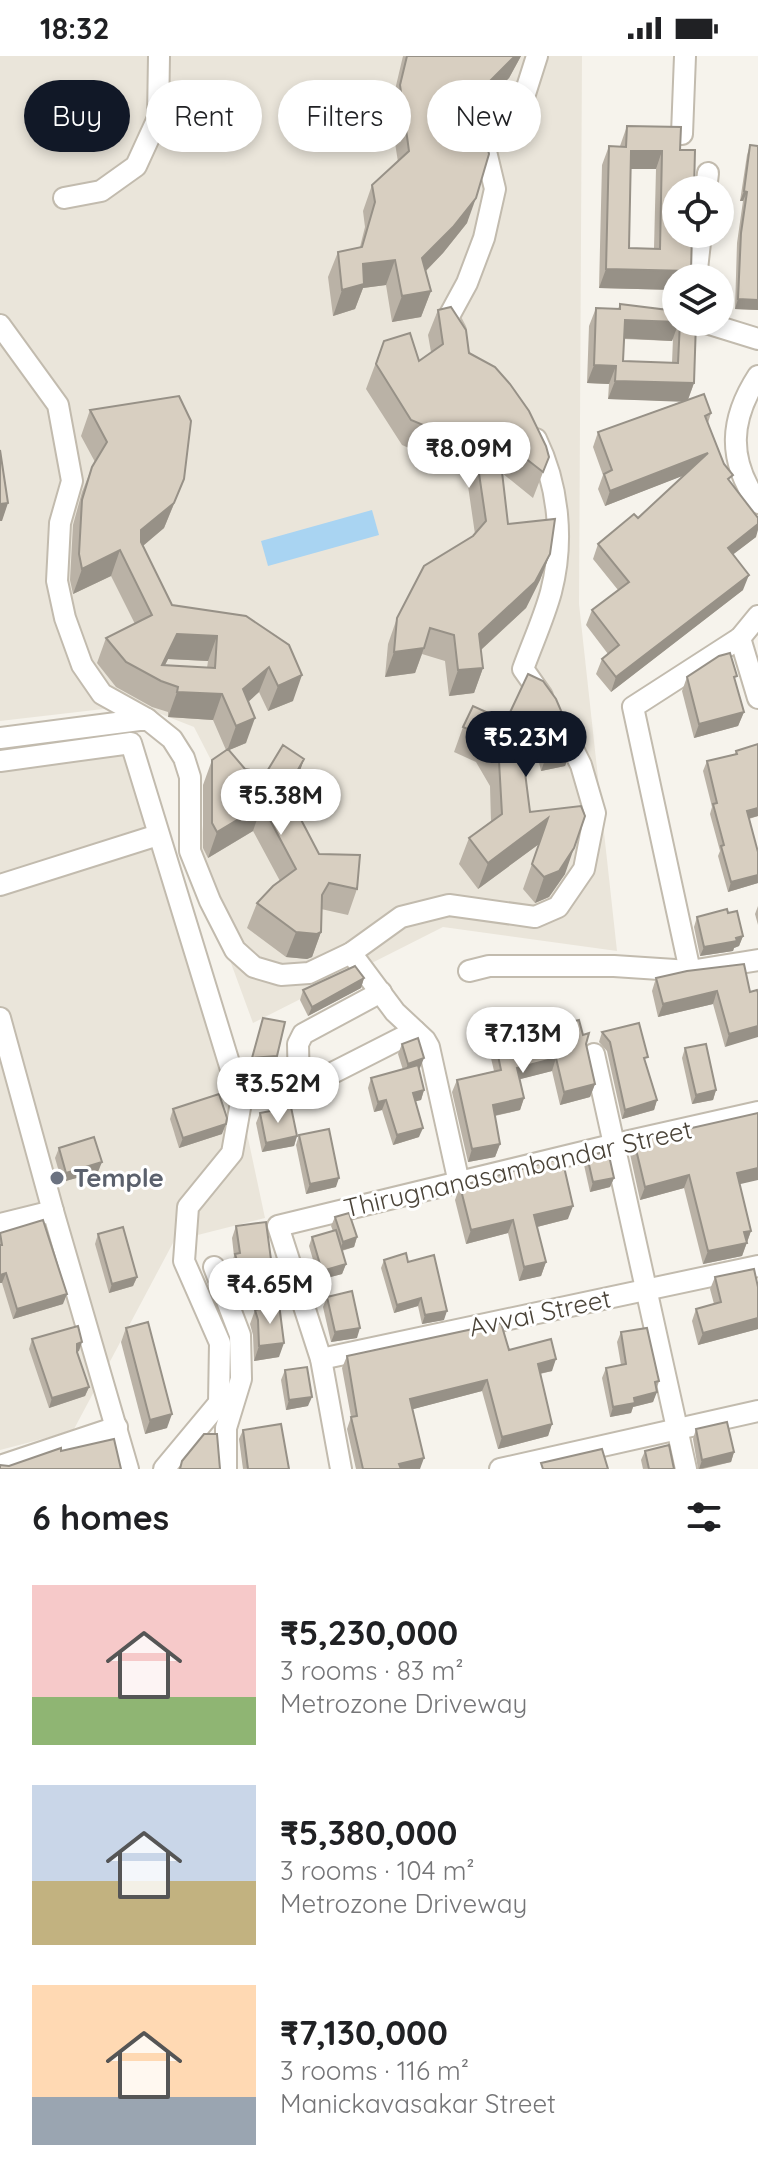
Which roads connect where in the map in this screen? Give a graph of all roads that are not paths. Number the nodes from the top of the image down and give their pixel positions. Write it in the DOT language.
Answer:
graph roads {
  1 [pos="159,56"];
  2 [pos="537,56"];
  3 [pos="685,56"];
  4 [pos="682,134"];
  5 [pos="64,198"];
  6 [pos="0,325"];
  7 [pos="734,332"];
  8 [pos="758,339"];
  9 [pos="466,348"];
  10 [pos="758,376"];
  11 [pos="524,420"];
  12 [pos="758,503"];
  13 [pos="758,616"];
  14 [pos="740,638"];
  15 [pos="754,676"];
  16 [pos="758,698"];
  17 [pos="147,719"];
  18 [pos="0,738"];
  19 [pos="0,761"];
  20 [pos="158,835"];
  21 [pos="0,885"];
  22 [pos="351,953"];
  23 [pos="758,960"];
  24 [pos="469,971"];
  25 [pos="690,971"];
  26 [pos="381,992"];
  27 [pos="0,1018"];
  28 [pos="415,1031"];
  29 [pos="594,1054"];
  30 [pos="758,1112"];
  31 [pos="616,1144"];
  32 [pos="459,1183"];
  33 [pos="53,1211"];
  34 [pos="0,1224"];
  35 [pos="758,1266"];
  36 [pos="214,1267"];
  37 [pos="647,1291"];
  38 [pos="321,1359"];
  39 [pos="758,1411"];
  40 [pos="117,1427"];
  41 [pos="678,1428"];
  42 [pos="0,1466"];
  43 [pos="128,1469"];
  44 [pos="164,1469"];
  45 [pos="226,1469"];
  46 [pos="341,1469"];
  47 [pos="500,1469"];
  48 [pos="686,1469"];
  1 -- 5 [label="street"];
  2 -- 9 [label="street"];
  3 -- 4 [label="street"];
  6 -- 17 [label="street"];
  7 -- 8 [label="street"];
  10 -- 12 [label="street"];
  11 -- 22 [label="street"];
  13 -- 14 [label="street"];
  14 -- 15 [label="street"];
  14 -- 25 [label="street"];
  15 -- 16 [label="street"];
  17 -- 18 [label="street"];
  17 -- 22 [label="street"];
  19 -- 20 [label="street"];
  20 -- 21 [label="street"];
  20 -- 44 [label="street"];
  22 -- 26 [label="street"];
  23 -- 25 [label="street"];
  24 -- 25 [label="street"];
  26 -- 28 [label="street"];
  26 -- 28 [label="street"];
  27 -- 33 [label="street"];
  28 -- 32 [label="street"];
  29 -- 31 [label="street"];
  30 -- 31 [label="street, Thirugnanasambandar Street"];
  31 -- 32 [label="street, Thirugnanasambandar Street"];
  31 -- 37 [label="street"];
  32 -- 38 [label="street, Thirugnanasambandar Street"];
  33 -- 34 [label="street"];
  33 -- 40 [label="street"];
  35 -- 37 [label="street, Avvai Street"];
  36 -- 45 [label="street"];
  37 -- 38 [label="street, Avvai Street"];
  37 -- 41 [label="street"];
  38 -- 46 [label="street"];
  39 -- 41 [label="street"];
  40 -- 42 [label="street"];
  40 -- 43 [label="street"];
  41 -- 47 [label="street"];
  41 -- 48 [label="street"];
}
